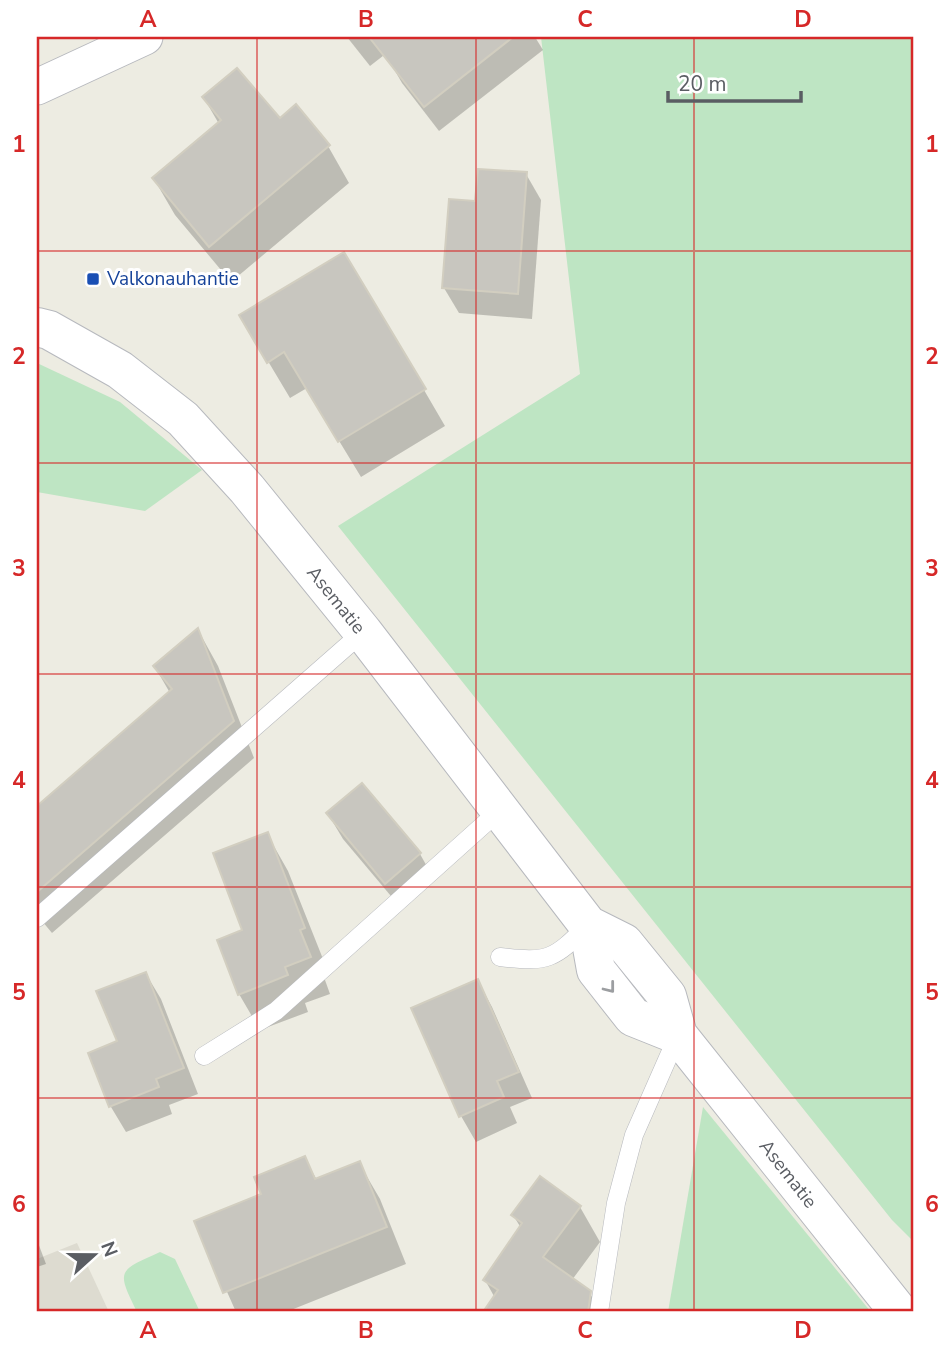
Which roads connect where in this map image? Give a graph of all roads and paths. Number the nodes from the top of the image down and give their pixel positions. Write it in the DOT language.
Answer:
graph roads {
  1 [pos="145,37"];
  2 [pos="37,87"];
  3 [pos="37,327"];
  4 [pos="363,632"];
  5 [pos="500,810"];
  6 [pos="37,918"];
  7 [pos="588,925"];
  8 [pos="500,957"];
  9 [pos="678,1035"];
  10 [pos="204,1056"];
  11 [pos="599,1312"];
  12 [pos="899,1312"];
  1 -- 2 [label="street"];
  3 -- 4 [label="street, Asematie"];
  4 -- 5 [label="street, Asematie"];
  4 -- 6 [label="lane"];
  5 -- 7 [label="street, Asematie"];
  5 -- 10 [label="lane"];
  7 -- 8 [label="lane"];
  7 -- 9 [label="street, Asematie"];
  9 -- 11 [label="lane"];
  9 -- 12 [label="street, Asematie"];
}
